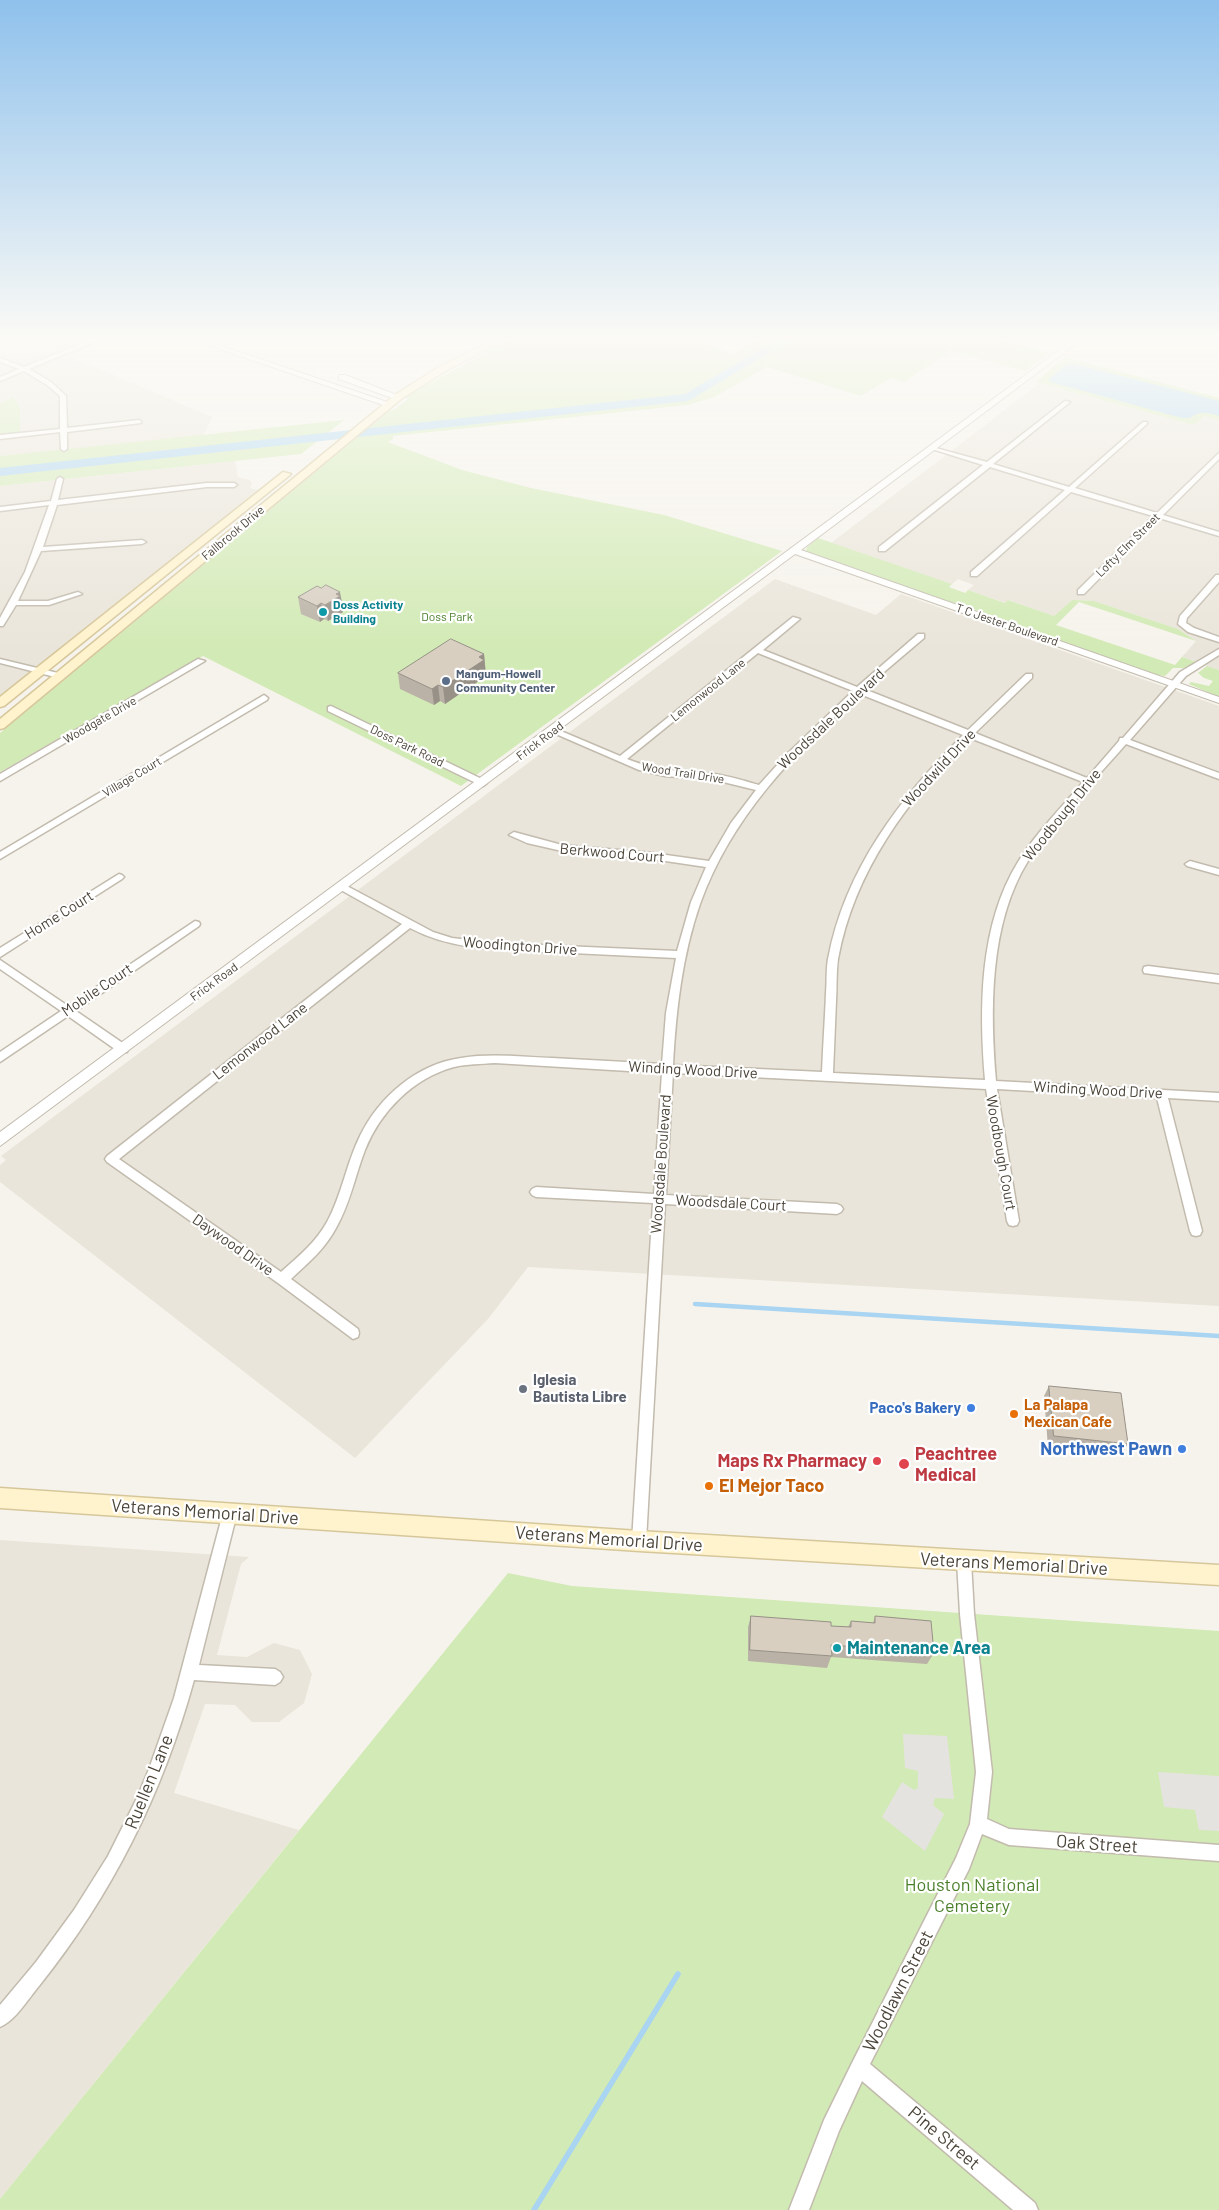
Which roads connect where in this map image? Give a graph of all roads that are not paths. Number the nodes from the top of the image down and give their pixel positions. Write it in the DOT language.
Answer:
graph roads {
  1 [pos="64,443"];
  2 [pos="340,443"];
  3 [pos="940,443"];
  4 [pos="1014,443"];
  5 [pos="1122,443"];
  6 [pos="934,448"];
  7 [pos="64,449"];
  8 [pos="1219,456"];
  9 [pos="988,464"];
  10 [pos="291,469"];
  11 [pos="60,479"];
  12 [pos="234,485"];
  13 [pos="1070,489"];
  14 [pos="263,492"];
  15 [pos="278,495"];
  16 [pos="54,502"];
  17 [pos="0,509"];
  18 [pos="1158,516"];
  19 [pos="1219,534"];
  20 [pos="142,542"];
  21 [pos="40,549"];
  22 [pos="882,549"];
  23 [pos="795,552"];
  24 [pos="163,572"];
  25 [pos="974,574"];
  26 [pos="181,577"];
  27 [pos="1219,577"];
  28 [pos="1080,592"];
  29 [pos="78,594"];
  30 [pos="15,603"];
  31 [pos="796,619"];
  32 [pos="0,624"];
  33 [pos="922,636"];
  34 [pos="1219,640"];
  35 [pos="758,650"];
  36 [pos="1219,651"];
  37 [pos="201,661"];
  38 [pos="0,662"];
  39 [pos="40,672"];
  40 [pos="60,676"];
  41 [pos="1029,676"];
  42 [pos="1174,684"];
  43 [pos="860,690"];
  44 [pos="264,698"];
  45 [pos="1219,700"];
  46 [pos="0,704"];
  47 [pos="331,710"];
  48 [pos="0,725"];
  49 [pos="553,731"];
  50 [pos="971,733"];
  51 [pos="1124,740"];
  52 [pos="620,760"];
  53 [pos="1219,776"];
  54 [pos="0,778"];
  55 [pos="1088,781"];
  56 [pos="483,783"];
  57 [pos="760,788"];
  58 [pos="514,835"];
  59 [pos="0,856"];
  60 [pos="1190,864"];
  61 [pos="712,865"];
  62 [pos="1219,872"];
  63 [pos="118,877"];
  64 [pos="342,887"];
  65 [pos="195,924"];
  66 [pos="408,924"];
  67 [pos="0,952"];
  68 [pos="681,955"];
  69 [pos="0,964"];
  70 [pos="1148,970"];
  71 [pos="1219,979"];
  72 [pos="66,1011"];
  73 [pos="123,1049"];
  74 [pos="0,1058"];
  75 [pos="667,1070"];
  76 [pos="827,1075"];
  77 [pos="990,1084"];
  78 [pos="1161,1093"];
  79 [pos="1219,1096"];
  80 [pos="0,1140"];
  81 [pos="111,1159"];
  82 [pos="536,1192"];
  83 [pos="658,1199"];
  84 [pos="837,1209"];
  85 [pos="1013,1221"];
  86 [pos="1196,1232"];
  87 [pos="282,1279"];
  88 [pos="353,1333"];
  89 [pos="0,1498"];
  90 [pos="230,1513"];
  91 [pos="639,1541"];
  92 [pos="964,1561"];
  93 [pos="1219,1576"];
  94 [pos="187,1672"];
  95 [pos="275,1677"];
  96 [pos="978,1824"];
  97 [pos="1219,1852"];
  98 [pos="0,2018"];
  99 [pos="859,2067"];
  100 [pos="799,2210"];
  101 [pos="1028,2210"];
  1 -- 7 [label="street"];
  2 -- 15 [label="main road, Fallbrook Drive"];
  3 -- 6 [label="street, Frick Road"];
  4 -- 9 [label="street"];
  5 -- 13 [label="street"];
  6 -- 9 [label="street"];
  6 -- 23 [label="street, Frick Road"];
  8 -- 18 [label="street, Lofty Elm Street"];
  9 -- 13 [label="street"];
  9 -- 22 [label="street"];
  10 -- 14 [label="main road, Fallbrook Drive"];
  11 -- 16 [label="street"];
  12 -- 16 [label="street"];
  13 -- 18 [label="street"];
  13 -- 25 [label="street"];
  14 -- 15 [label="main road"];
  14 -- 24 [label="main road, Fallbrook Drive"];
  15 -- 26 [label="main road, Fallbrook Drive"];
  16 -- 17 [label="street"];
  16 -- 21 [label="street"];
  18 -- 19 [label="street"];
  18 -- 28 [label="street, Lofty Elm Street"];
  20 -- 21 [label="street"];
  21 -- 30 [label="street"];
  23 -- 42 [label="street, T C Jester Boulevard"];
  23 -- 49 [label="street, Frick Road"];
  24 -- 26 [label="main road"];
  24 -- 39 [label="main road, Fallbrook Drive"];
  26 -- 40 [label="main road, Fallbrook Drive"];
  27 -- 34 [label="street"];
  29 -- 30 [label="street"];
  30 -- 32 [label="street"];
  31 -- 35 [label="street, Lemonwood Lane"];
  33 -- 43 [label="street, Woodsdale Boulevard"];
  35 -- 43 [label="street"];
  35 -- 52 [label="street, Lemonwood Lane"];
  36 -- 42 [label="street, Woodbough Drive"];
  37 -- 54 [label="street, Woodgate Drive"];
  38 -- 39 [label="street"];
  39 -- 40 [label="street"];
  39 -- 46 [label="main road, Fallbrook Drive"];
  40 -- 48 [label="main road, Fallbrook Drive"];
  41 -- 50 [label="street, Woodwild Drive"];
  42 -- 45 [label="street, T C Jester Boulevard"];
  42 -- 51 [label="street, Woodbough Drive"];
  43 -- 50 [label="street"];
  43 -- 57 [label="street, Woodsdale Boulevard"];
  44 -- 59 [label="street, Village Court"];
  47 -- 56 [label="street, Doss Park Road"];
  49 -- 52 [label="street, Wood Trail Drive"];
  49 -- 56 [label="street, Frick Road"];
  50 -- 55 [label="street"];
  50 -- 76 [label="street, Woodwild Drive"];
  51 -- 53 [label="street"];
  51 -- 55 [label="street, Woodbough Drive"];
  52 -- 57 [label="street, Wood Trail Drive"];
  55 -- 77 [label="street, Woodbough Drive"];
  56 -- 64 [label="street, Frick Road"];
  57 -- 61 [label="street, Woodsdale Boulevard"];
  58 -- 61 [label="street, Berkwood Court"];
  60 -- 62 [label="street"];
  61 -- 68 [label="street, Woodsdale Boulevard"];
  63 -- 67 [label="street, Home Court"];
  64 -- 66 [label="street, Woodington Drive"];
  64 -- 73 [label="street, Frick Road"];
  65 -- 72 [label="street, Mobile Court"];
  66 -- 68 [label="street, Woodington Drive"];
  66 -- 81 [label="street, Lemonwood Lane"];
  68 -- 75 [label="street, Woodsdale Boulevard"];
  69 -- 72 [label="street"];
  70 -- 71 [label="street"];
  72 -- 73 [label="street"];
  72 -- 74 [label="street, Mobile Court"];
  73 -- 80 [label="street, Frick Road"];
  75 -- 76 [label="street, Winding Wood Drive"];
  75 -- 83 [label="street, Woodsdale Boulevard"];
  75 -- 87 [label="street, Winding Wood Drive"];
  76 -- 77 [label="street, Winding Wood Drive"];
  77 -- 78 [label="street, Winding Wood Drive"];
  77 -- 85 [label="street, Woodbough Court"];
  78 -- 79 [label="street, Winding Wood Drive"];
  78 -- 86 [label="street"];
  81 -- 87 [label="street, Daywood Drive"];
  82 -- 83 [label="street, Woodsdale Court"];
  83 -- 84 [label="street, Woodsdale Court"];
  83 -- 91 [label="street, Woodsdale Boulevard"];
  87 -- 88 [label="street, Daywood Drive"];
  89 -- 90 [label="main road, Veterans Memorial Drive"];
  90 -- 91 [label="main road, Veterans Memorial Drive"];
  90 -- 94 [label="street, Ruellen Lane"];
  91 -- 92 [label="main road, Veterans Memorial Drive"];
  92 -- 93 [label="main road, Veterans Memorial Drive"];
  92 -- 96 [label="street, Woodlawn Street"];
  94 -- 95 [label="street"];
  94 -- 98 [label="street, Ruellen Lane"];
  96 -- 97 [label="street, Oak Street"];
  96 -- 99 [label="street, Woodlawn Street"];
  99 -- 100 [label="street, Woodlawn Street"];
  99 -- 101 [label="street, Pine Street"];
}
